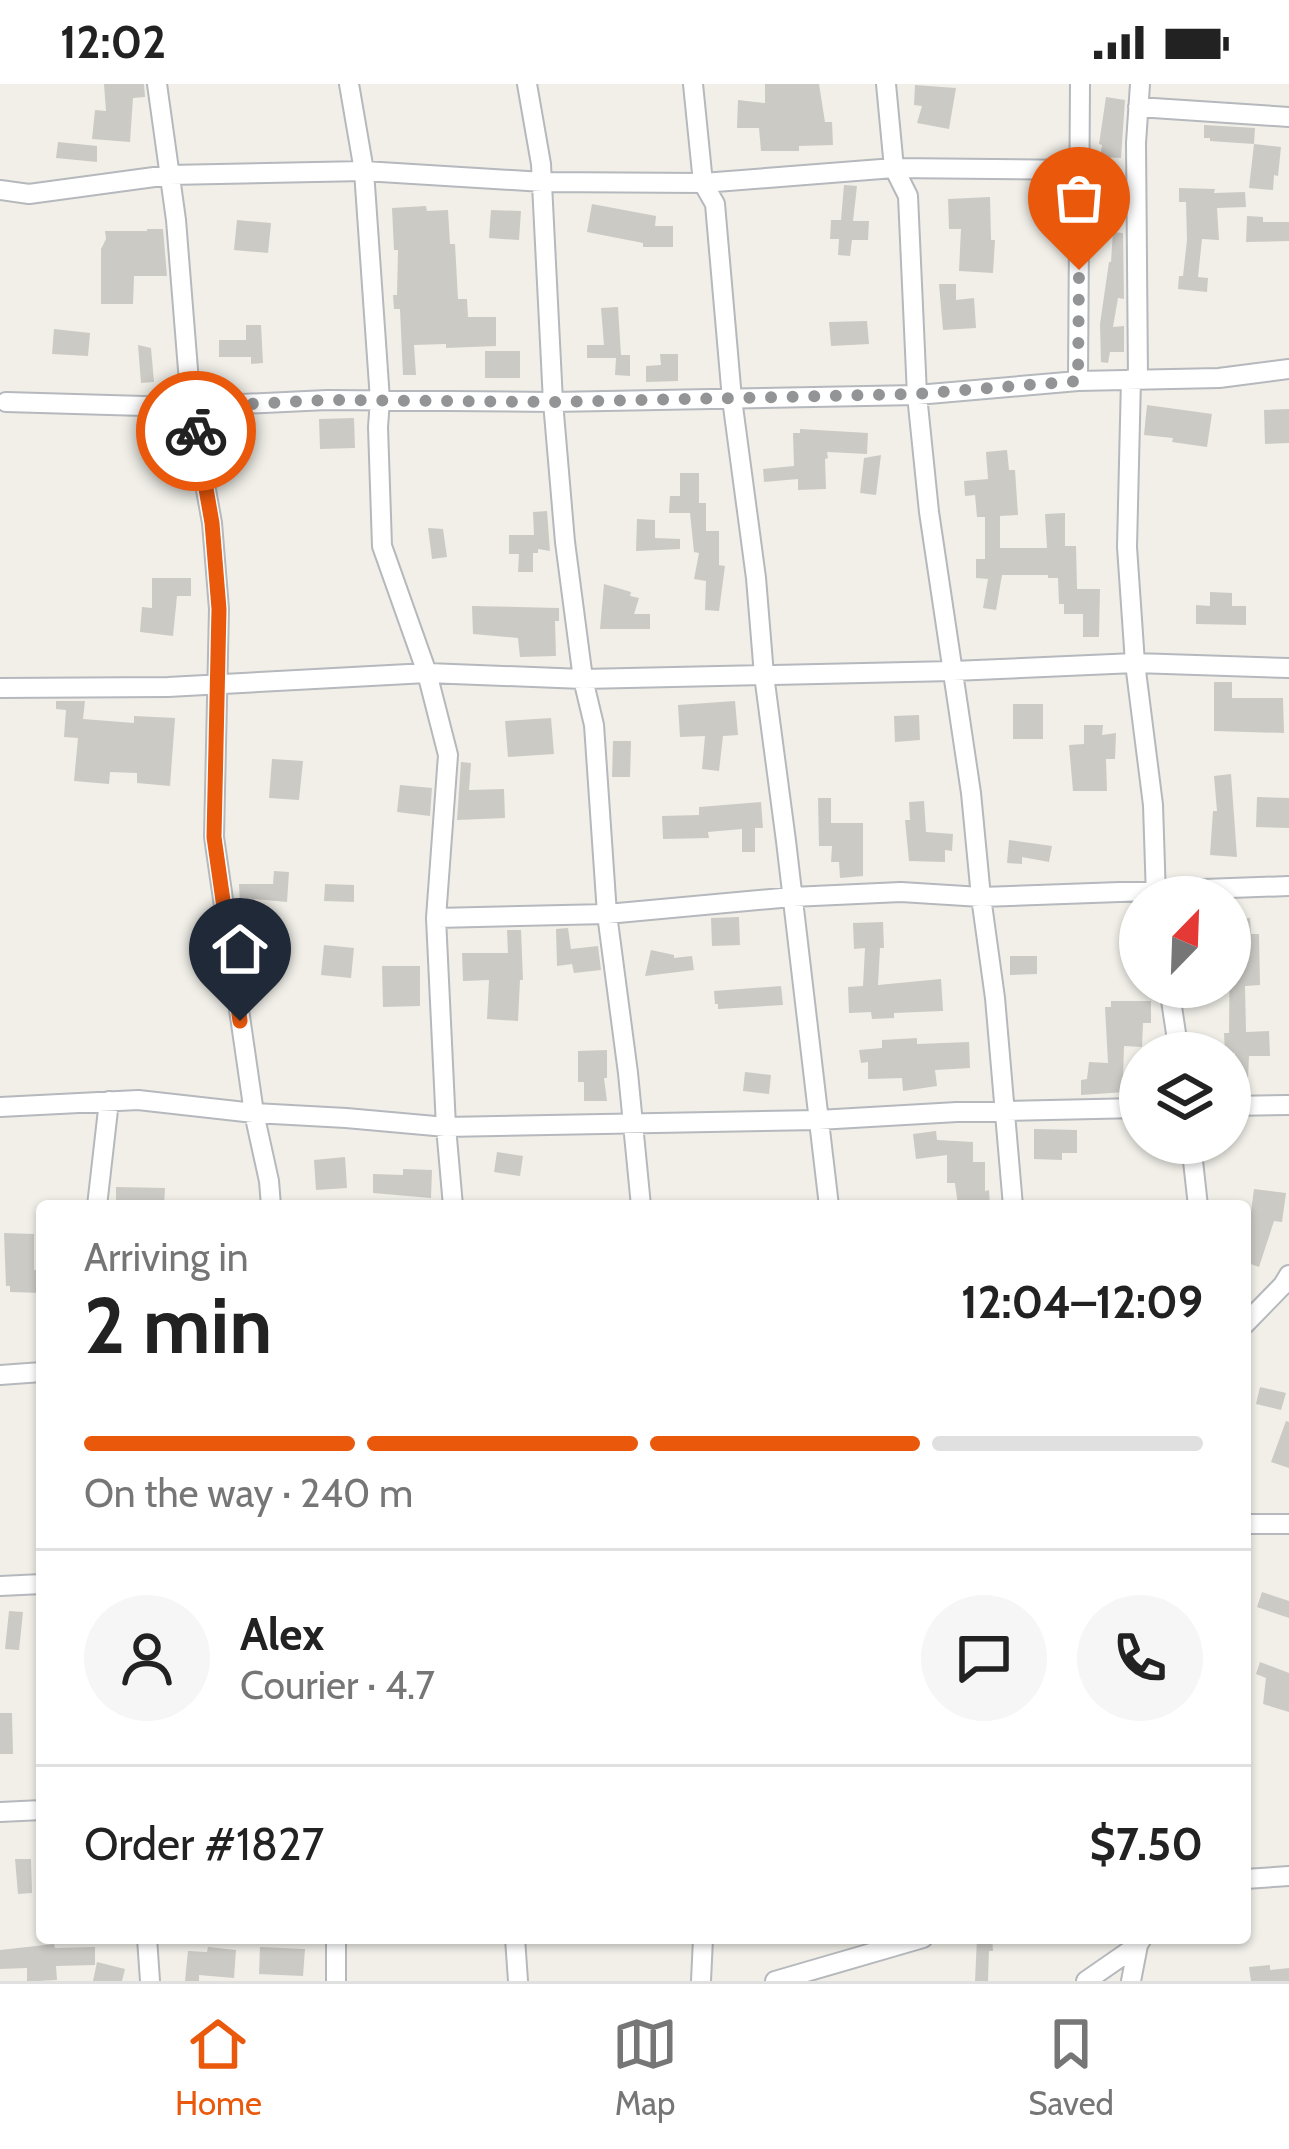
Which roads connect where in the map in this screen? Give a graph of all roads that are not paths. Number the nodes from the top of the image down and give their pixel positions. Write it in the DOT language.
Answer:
graph roads {
  1 [pos="157,84"];
  2 [pos="349,84"];
  3 [pos="527,84"];
  4 [pos="693,84"];
  5 [pos="886,84"];
  6 [pos="1080,84"];
  7 [pos="1140,84"];
  8 [pos="1138,107"];
  9 [pos="1289,118"];
  10 [pos="894,168"];
  11 [pos="1079,170"];
  12 [pos="364,171"];
  13 [pos="170,175"];
  14 [pos="542,182"];
  15 [pos="703,183"];
  16 [pos="0,190"];
  17 [pos="1289,369"];
  18 [pos="1135,380"];
  19 [pos="1078,381"];
  20 [pos="916,394"];
  21 [pos="732,398"];
  22 [pos="380,400"];
  23 [pos="6,402"];
  24 [pos="553,402"];
  25 [pos="191,407"];
  26 [pos="1135,663"];
  27 [pos="1289,668"];
  28 [pos="953,671"];
  29 [pos="427,673"];
  30 [pos="764,675"];
  31 [pos="583,679"];
  32 [pos="218,685"];
  33 [pos="0,688"];
  34 [pos="1155,876"];
  35 [pos="1289,886"];
  36 [pos="1251,888"];
  37 [pos="1119,895"];
  38 [pos="792,897"];
  39 [pos="981,897"];
  40 [pos="607,914"];
  41 [pos="436,918"];
  42 [pos="109,1101"];
  43 [pos="1289,1105"];
  44 [pos="1251,1106"];
  45 [pos="0,1107"];
  46 [pos="1119,1109"];
  47 [pos="1003,1112"];
  48 [pos="254,1113"];
  49 [pos="818,1120"];
  50 [pos="633,1123"];
  51 [pos="446,1127"];
  52 [pos="1193,1164"];
  53 [pos="98,1200"];
  54 [pos="271,1200"];
  55 [pos="452,1200"];
  56 [pos="640,1200"];
  57 [pos="828,1200"];
  58 [pos="1012,1200"];
  59 [pos="1197,1200"];
  60 [pos="1289,1275"];
  61 [pos="1251,1317"];
  62 [pos="36,1372"];
  63 [pos="0,1375"];
  64 [pos="1251,1524"];
  65 [pos="1289,1524"];
  66 [pos="36,1584"];
  67 [pos="0,1586"];
  68 [pos="36,1810"];
  69 [pos="0,1812"];
  70 [pos="1289,1876"];
  71 [pos="1251,1879"];
  72 [pos="147,1944"];
  73 [pos="336,1944"];
  74 [pos="515,1944"];
  75 [pos="703,1944"];
  76 [pos="885,1944"];
  77 [pos="1136,1944"];
  78 [pos="1139,1944"];
  79 [pos="150,1981"];
  80 [pos="336,1981"];
  81 [pos="518,1981"];
  82 [pos="701,1981"];
  83 [pos="775,1981"];
  84 [pos="1086,1981"];
  85 [pos="1131,1981"];
  1 -- 13 [label="street"];
  2 -- 12 [label="street"];
  3 -- 14 [label="street"];
  4 -- 15 [label="street"];
  5 -- 10 [label="street"];
  6 -- 11 [label="street"];
  7 -- 8 [label="street"];
  8 -- 9 [label="street"];
  8 -- 18 [label="street"];
  10 -- 11 [label="street"];
  10 -- 15 [label="street"];
  10 -- 20 [label="street"];
  11 -- 19 [label="street"];
  12 -- 13 [label="street"];
  12 -- 14 [label="street"];
  12 -- 22 [label="street"];
  13 -- 16 [label="street"];
  13 -- 25 [label="street"];
  14 -- 15 [label="street"];
  14 -- 24 [label="street"];
  15 -- 21 [label="street"];
  17 -- 18 [label="street"];
  18 -- 19 [label="street"];
  18 -- 26 [label="street"];
  19 -- 20 [label="street"];
  20 -- 21 [label="street"];
  20 -- 28 [label="street"];
  21 -- 24 [label="street"];
  21 -- 30 [label="street"];
  22 -- 24 [label="street"];
  22 -- 25 [label="street"];
  22 -- 29 [label="street"];
  23 -- 25 [label="street"];
  24 -- 31 [label="street"];
  25 -- 32 [label="street"];
  26 -- 27 [label="street"];
  26 -- 28 [label="street"];
  26 -- 34 [label="street"];
  28 -- 30 [label="street"];
  28 -- 39 [label="street"];
  29 -- 31 [label="street"];
  29 -- 32 [label="street"];
  29 -- 41 [label="street"];
  30 -- 31 [label="street"];
  30 -- 38 [label="street"];
  31 -- 40 [label="street"];
  32 -- 33 [label="street"];
  32 -- 48 [label="street"];
  35 -- 36 [label="street"];
  37 -- 39 [label="street"];
  38 -- 39 [label="street"];
  38 -- 40 [label="street"];
  38 -- 49 [label="street"];
  39 -- 47 [label="street"];
  40 -- 41 [label="street"];
  40 -- 50 [label="street"];
  41 -- 51 [label="street"];
  42 -- 45 [label="street"];
  42 -- 48 [label="street"];
  42 -- 53 [label="street"];
  43 -- 44 [label="street"];
  46 -- 47 [label="street"];
  47 -- 49 [label="street"];
  47 -- 58 [label="street"];
  48 -- 51 [label="street"];
  48 -- 54 [label="street"];
  49 -- 50 [label="street"];
  49 -- 57 [label="street"];
  50 -- 51 [label="street"];
  50 -- 56 [label="street"];
  51 -- 55 [label="street"];
  52 -- 59 [label="street"];
  60 -- 61 [label="street"];
  62 -- 63 [label="street"];
  64 -- 65 [label="street"];
  66 -- 67 [label="street"];
  68 -- 69 [label="street"];
  70 -- 71 [label="street"];
  72 -- 79 [label="street"];
  73 -- 80 [label="street"];
  74 -- 81 [label="street"];
  75 -- 82 [label="street"];
  76 -- 83 [label="street"];
  77 -- 84 [label="street"];
  78 -- 85 [label="street"];
}
